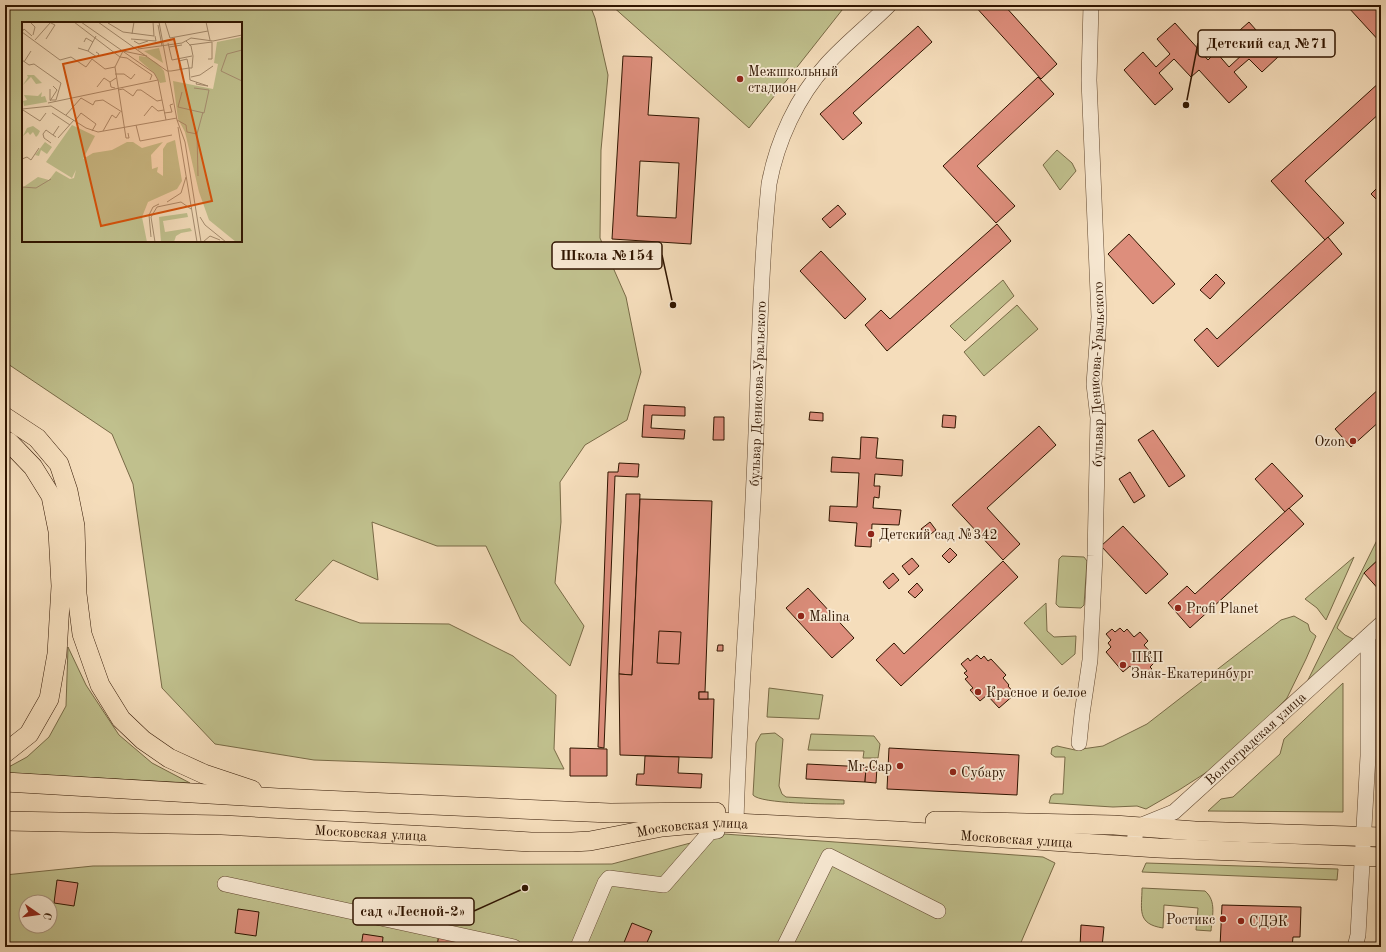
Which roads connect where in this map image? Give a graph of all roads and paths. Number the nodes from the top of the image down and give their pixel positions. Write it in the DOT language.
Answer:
graph roads {
  1 [pos="889,5"];
  2 [pos="1092,5"];
  3 [pos="5,417"];
  4 [pos="5,440"];
  5 [pos="1381,624"];
  6 [pos="1368,636"];
  7 [pos="1079,743"];
  8 [pos="5,753"];
  9 [pos="5,782"];
  10 [pos="278,798"];
  11 [pos="730,819"];
  12 [pos="5,821"];
  13 [pos="1137,826"];
  14 [pos="1372,836"];
  15 [pos="1133,846"];
  16 [pos="1372,856"];
  17 [pos="225,884"];
  18 [pos="938,912"];
  19 [pos="514,947"];
  20 [pos="578,947"];
  21 [pos="784,947"];
  22 [pos="1355,947"];
  1 -- 11 [label="street, бульвар Денисова-Уральского"];
  2 -- 7 [label="street, бульвар Денисова-Уральского"];
  3 -- 10 [label="main road"];
  4 -- 8 [label="main road"];
  5 -- 6 [label="street, Волгоградская улица"];
  6 -- 13 [label="street, Волгоградская улица"];
  6 -- 14 [label="street"];
  9 -- 10 [label="main road, Московская улица"];
  10 -- 11 [label="main road, Московская улица"];
  11 -- 12 [label="main road, Московская улица"];
  11 -- 13 [label="main road, Московская улица"];
  11 -- 15 [label="main road, Московская улица"];
  11 -- 20 [label="street"];
  13 -- 14 [label="main road, Московская улица"];
  13 -- 15 [label="street"];
  14 -- 16 [label="street"];
  15 -- 16 [label="main road, Московская улица"];
  16 -- 22 [label="street"];
  17 -- 19 [label="street"];
  18 -- 21 [label="street"];
}
